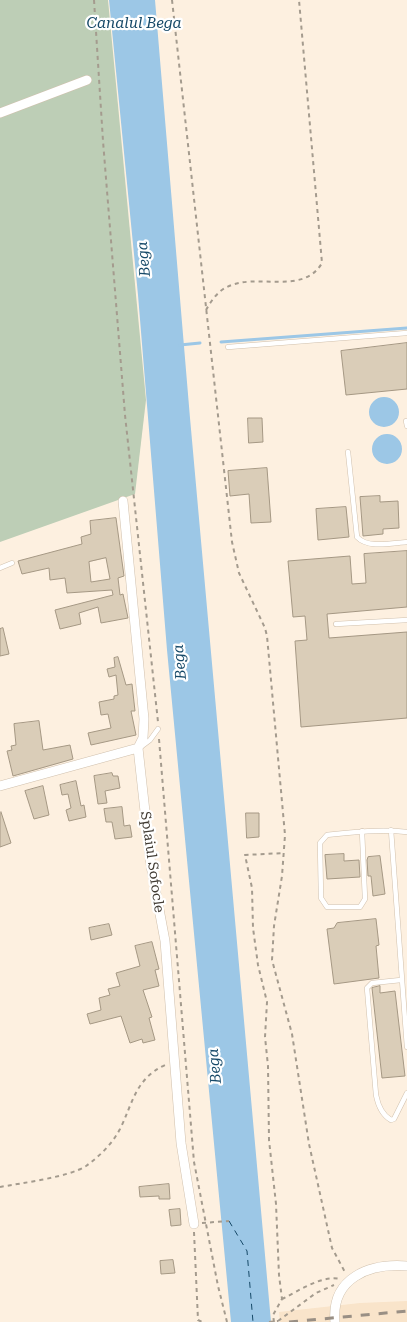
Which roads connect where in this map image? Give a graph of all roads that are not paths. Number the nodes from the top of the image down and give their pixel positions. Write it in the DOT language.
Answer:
graph roads {
  1 [pos="87,80"];
  2 [pos="0,113"];
  3 [pos="407,333"];
  4 [pos="228,347"];
  5 [pos="348,452"];
  6 [pos="123,501"];
  7 [pos="407,542"];
  8 [pos="12,563"];
  9 [pos="0,568"];
  10 [pos="407,620"];
  11 [pos="336,624"];
  12 [pos="158,729"];
  13 [pos="138,748"];
  14 [pos="0,786"];
  15 [pos="391,830"];
  16 [pos="362,832"];
  17 [pos="407,832"];
  18 [pos="401,980"];
  19 [pos="407,1047"];
  20 [pos="407,1093"];
  21 [pos="194,1224"];
  22 [pos="407,1266"];
  23 [pos="335,1322"];
  1 -- 2 [label="street"];
  3 -- 4 [label="lane"];
  5 -- 7 [label="lane"];
  6 -- 13 [label="street, Splaiul Sofocle"];
  8 -- 9 [label="lane"];
  10 -- 11 [label="lane"];
  12 -- 13 [label="lane"];
  13 -- 14 [label="street"];
  13 -- 21 [label="street, Splaiul Sofocle"];
  15 -- 16 [label="lane"];
  15 -- 17 [label="lane"];
  15 -- 18 [label="lane"];
  16 -- 16 [label="lane"];
  18 -- 19 [label="lane"];
  18 -- 20 [label="lane"];
  22 -- 23 [label="street"];
}
